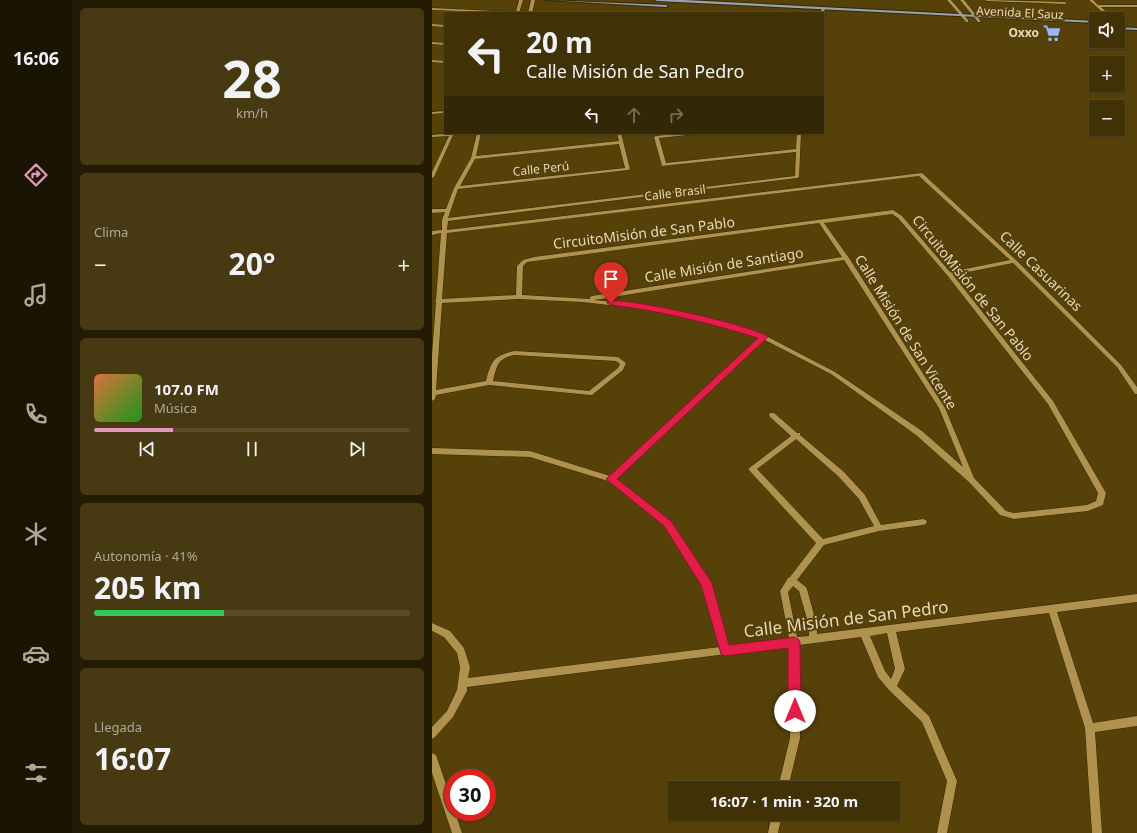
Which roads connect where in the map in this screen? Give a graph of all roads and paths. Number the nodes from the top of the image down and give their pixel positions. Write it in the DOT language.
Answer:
graph roads {
  1 [pos="521,0"];
  2 [pos="533,0"];
  3 [pos="548,0"];
  4 [pos="657,0"];
  5 [pos="949,0"];
  6 [pos="962,0"];
  7 [pos="987,0"];
  8 [pos="1091,0"];
  9 [pos="1030,1"];
  10 [pos="729,2"];
  11 [pos="737,2"];
  12 [pos="1065,3"];
  13 [pos="1098,6"];
  14 [pos="1137,6"];
  15 [pos="432,9"];
  16 [pos="496,12"];
  17 [pos="517,12"];
  18 [pos="530,12"];
  19 [pos="795,12"];
  20 [pos="823,12"];
  21 [pos="824,12"];
  22 [pos="824,12"];
  23 [pos="1104,12"];
  24 [pos="961,15"];
  25 [pos="974,16"];
  26 [pos="966,20"];
  27 [pos="979,21"];
  28 [pos="1089,22"];
  29 [pos="1137,24"];
  30 [pos="432,25"];
  31 [pos="444,26"];
  32 [pos="1127,26"];
  33 [pos="1089,27"];
  34 [pos="1137,29"];
  35 [pos="432,43"];
  36 [pos="444,44"];
  37 [pos="432,62"];
  38 [pos="444,62"];
  39 [pos="444,112"];
  40 [pos="432,113"];
  41 [pos="445,134"];
  42 [pos="452,134"];
  43 [pos="479,134"];
  44 [pos="619,134"];
  45 [pos="689,134"];
  46 [pos="800,134"];
  47 [pos="432,136"];
  48 [pos="622,142"];
  49 [pos="798,150"];
  50 [pos="473,158"];
  51 [pos="440,161"];
  52 [pos="432,162"];
  53 [pos="920,174"];
  54 [pos="432,177"];
  55 [pos="456,188"];
  56 [pos="448,210"];
  57 [pos="432,211"];
  58 [pos="445,220"];
  59 [pos="821,222"];
  60 [pos="444,231"];
  61 [pos="432,233"];
  62 [pos="846,258"];
  63 [pos="1014,261"];
  64 [pos="949,274"];
  65 [pos="519,297"];
  66 [pos="582,300"];
  67 [pos="438,301"];
  68 [pos="764,337"];
  69 [pos="490,383"];
  70 [pos="1137,392"];
  71 [pos="432,395"];
  72 [pos="772,415"];
  73 [pos="797,435"];
  74 [pos="432,451"];
  75 [pos="610,479"];
  76 [pos="972,480"];
  77 [pos="923,522"];
  78 [pos="879,528"];
  79 [pos="821,543"];
  80 [pos="791,580"];
  81 [pos="1137,598"];
  82 [pos="1052,610"];
  83 [pos="432,628"];
  84 [pos="891,629"];
  85 [pos="864,632"];
  86 [pos="813,638"];
  87 [pos="794,642"];
  88 [pos="725,650"];
  89 [pos="463,683"];
  90 [pos="892,687"];
  91 [pos="1137,721"];
  92 [pos="1090,728"];
  93 [pos="432,734"];
  94 [pos="432,758"];
  95 [pos="785,781"];
  96 [pos="776,821"];
  97 [pos="457,833"];
  98 [pos="773,833"];
  99 [pos="942,833"];
  100 [pos="1097,833"];
  1 -- 17 [label="street"];
  2 -- 18 [label="street"];
  3 -- 19 [label="main road"];
  4 -- 10 [label="main road, Avenida El Sauz"];
  5 -- 24 [label="street"];
  6 -- 25 [label="street"];
  7 -- 9 [label="street"];
  8 -- 13 [label="street"];
  9 -- 12 [label="street"];
  10 -- 11 [label="main road, Avenida El Sauz"];
  11 -- 20 [label="main road, Avenida El Sauz"];
  13 -- 14 [label="street"];
  13 -- 23 [label="street"];
  15 -- 16 [label="street"];
  21 -- 24 [label="main road, Avenida El Sauz"];
  22 -- 26 [label="main road, Avenida El Sauz"];
  24 -- 25 [label="main road, Avenida El Sauz"];
  24 -- 26 [label="street"];
  25 -- 27 [label="street"];
  25 -- 28 [label="main road, Avenida El Sauz"];
  26 -- 27 [label="main road, Avenida El Sauz"];
  27 -- 33 [label="main road, Avenida El Sauz"];
  29 -- 32 [label="main road"];
  30 -- 31 [label="street"];
  32 -- 34 [label="main road"];
  35 -- 36 [label="street"];
  37 -- 38 [label="street"];
  39 -- 40 [label="street"];
  41 -- 47 [label="street"];
  42 -- 51 [label="street"];
  43 -- 50 [label="street"];
  44 -- 48 [label="street"];
  45 -- 49 [label="street"];
  46 -- 49 [label="street"];
  48 -- 50 [label="street"];
  48 -- 55 [label="street, Calle Perú"];
  49 -- 58 [label="street"];
  50 -- 55 [label="street"];
  51 -- 52 [label="street"];
  51 -- 54 [label="street"];
  53 -- 60 [label="street, Calle Brasil"];
  53 -- 63 [label="street, Calle Casuarinas"];
  55 -- 56 [label="street"];
  56 -- 57 [label="street"];
  56 -- 58 [label="street"];
  58 -- 60 [label="street"];
  59 -- 62 [label="street, Calle Misión de San Vicente"];
  59 -- 64 [label="street, CircuitoMisión de San Pablo"];
  59 -- 65 [label="street, CircuitoMisión de San Pablo"];
  60 -- 61 [label="street, Calle Brasil"];
  60 -- 67 [label="street"];
  62 -- 66 [label="street, Calle Misión de Santiago"];
  62 -- 76 [label="street, Calle Misión de San Vicente"];
  63 -- 64 [label="street"];
  63 -- 70 [label="street, Calle Casuarinas"];
  64 -- 76 [label="street, CircuitoMisión de San Pablo"];
  65 -- 66 [label="street"];
  65 -- 67 [label="street"];
  66 -- 68 [label="street"];
  67 -- 71 [label="street"];
  68 -- 75 [label="street"];
  68 -- 76 [label="street"];
  69 -- 69 [label="street"];
  69 -- 71 [label="street"];
  72 -- 73 [label="street"];
  73 -- 78 [label="street"];
  73 -- 79 [label="street"];
  74 -- 75 [label="street"];
  75 -- 88 [label="street"];
  77 -- 78 [label="street"];
  78 -- 79 [label="street"];
  79 -- 80 [label="street"];
  80 -- 86 [label="street"];
  80 -- 87 [label="street"];
  81 -- 82 [label="street, Calle Misión de San Pedro"];
  82 -- 84 [label="street, Calle Misión de San Pedro"];
  82 -- 92 [label="street"];
  83 -- 89 [label="street"];
  84 -- 85 [label="street, Calle Misión de San Pedro"];
  84 -- 90 [label="street"];
  85 -- 86 [label="street, Calle Misión de San Pedro"];
  85 -- 90 [label="street"];
  86 -- 87 [label="street, Calle Misión de San Pedro"];
  87 -- 88 [label="street, Calle Misión de San Pedro"];
  87 -- 95 [label="street"];
  88 -- 89 [label="street, Calle Misión de San Pedro"];
  89 -- 93 [label="street"];
  90 -- 99 [label="street"];
  91 -- 92 [label="street"];
  92 -- 100 [label="street"];
  94 -- 97 [label="street"];
  96 -- 98 [label="street"];
}
